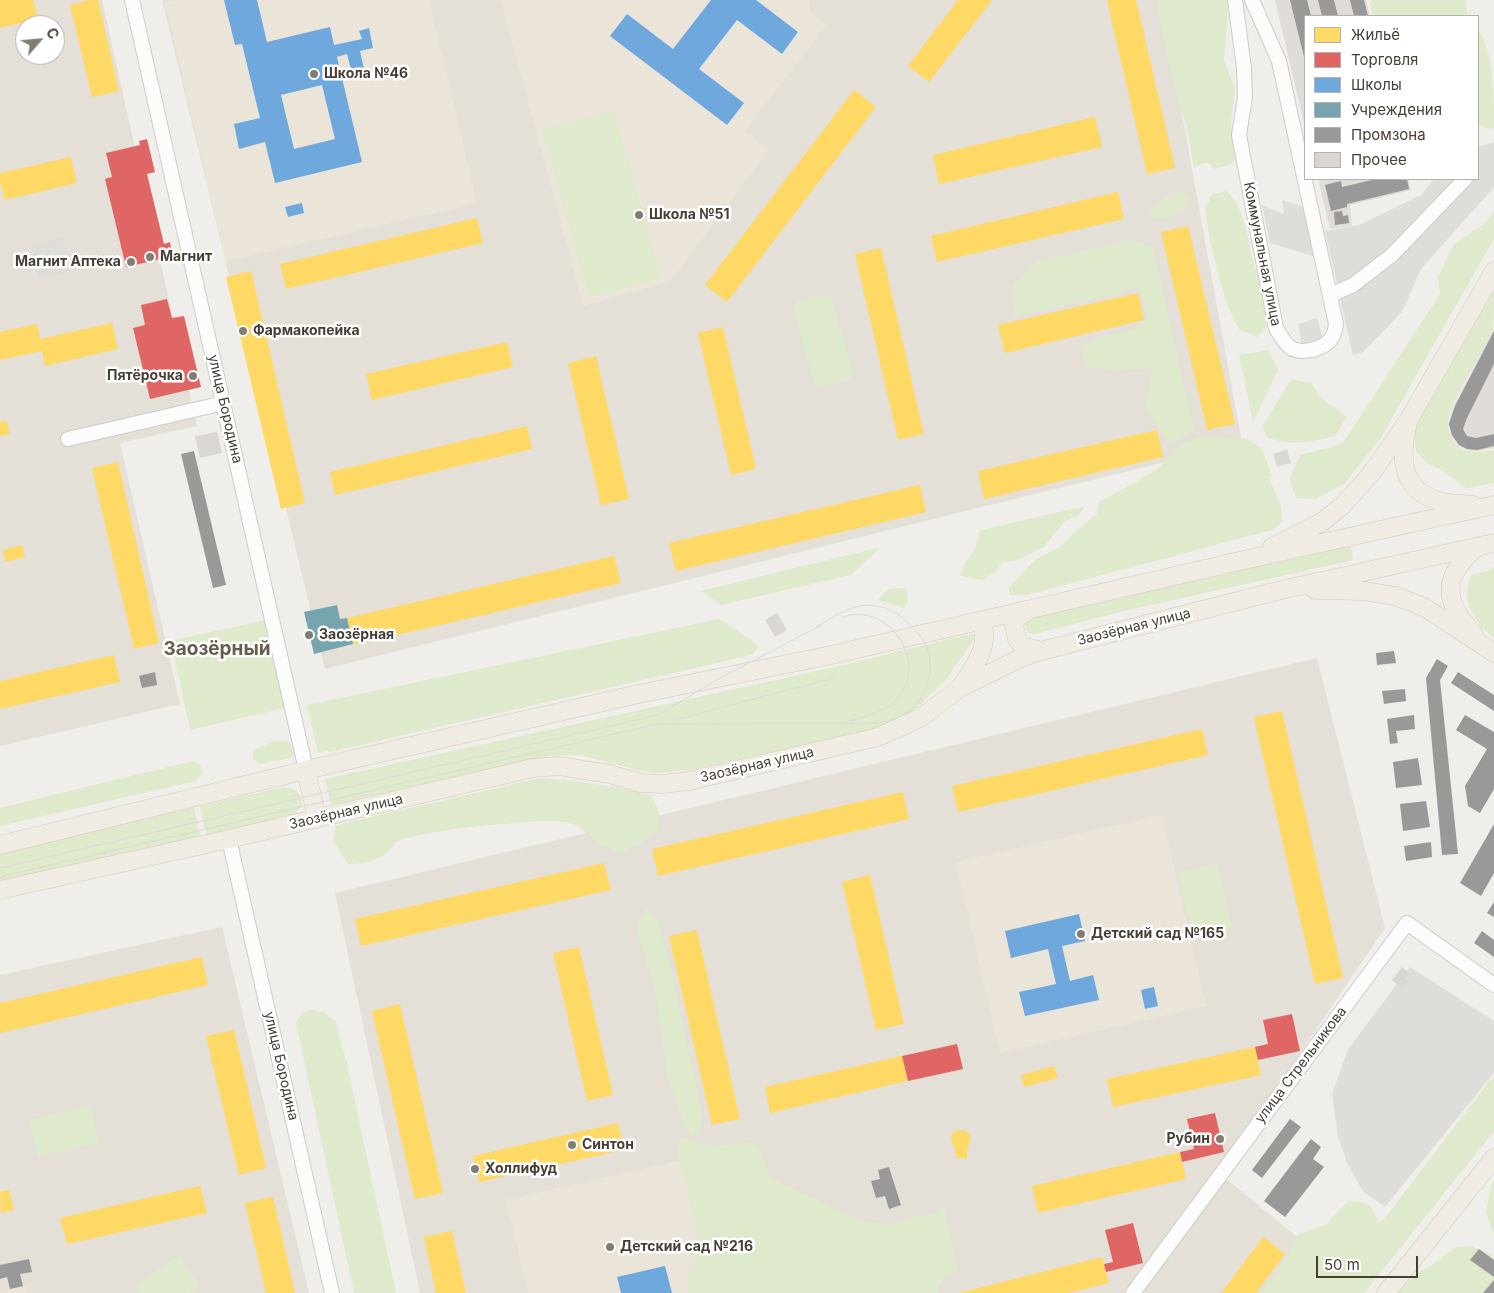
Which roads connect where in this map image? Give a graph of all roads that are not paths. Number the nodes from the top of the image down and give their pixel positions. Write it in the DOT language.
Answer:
graph roads {
  1 [pos="132,0"];
  2 [pos="1236,0"];
  3 [pos="1252,0"];
  4 [pos="1304,176"];
  5 [pos="1305,180"];
  6 [pos="1464,180"];
  7 [pos="1494,272"];
  8 [pos="1330,295"];
  9 [pos="224,403"];
  10 [pos="1408,421"];
  11 [pos="68,439"];
  12 [pos="1491,506"];
  13 [pos="1487,544"];
  14 [pos="1244,560"];
  15 [pos="1277,591"];
  16 [pos="1028,610"];
  17 [pos="981,621"];
  18 [pos="1488,649"];
  19 [pos="1040,651"];
  20 [pos="960,688"];
  21 [pos="306,770"];
  22 [pos="317,819"];
  23 [pos="229,839"];
  24 [pos="0,845"];
  25 [pos="0,890"];
  26 [pos="1494,985"];
  27 [pos="1494,1158"];
  28 [pos="332,1293"];
  29 [pos="1133,1293"];
  30 [pos="1386,1293"];
  1 -- 9 [label="street, улица Бородина"];
  2 -- 8 [label="street, Коммунальная улица"];
  3 -- 4 [label="street, Коммунальная улица"];
  5 -- 8 [label="street, Коммунальная улица"];
  6 -- 8 [label="street"];
  7 -- 10 [label="main road"];
  9 -- 11 [label="street"];
  9 -- 21 [label="street, улица Бородина"];
  10 -- 12 [label="main road"];
  10 -- 14 [label="main road"];
  12 -- 14 [label="main road"];
  13 -- 15 [label="main road, Заозёрная улица"];
  13 -- 18 [label="main road"];
  14 -- 16 [label="main road"];
  15 -- 18 [label="main road"];
  15 -- 19 [label="main road, Заозёрная улица"];
  16 -- 17 [label="main road"];
  16 -- 19 [label="main road"];
  17 -- 20 [label="main road"];
  17 -- 21 [label="main road"];
  19 -- 20 [label="main road, Заозёрная улица"];
  20 -- 22 [label="main road, Заозёрная улица"];
  21 -- 22 [label="main road, улица Бородина"];
  21 -- 24 [label="main road"];
  22 -- 23 [label="main road, Заозёрная улица"];
  23 -- 25 [label="main road, Заозёрная улица"];
  23 -- 28 [label="street, улица Бородина"];
  26 -- 29 [label="street, улица Стрельникова"];
  27 -- 30 [label="main road"];
}
